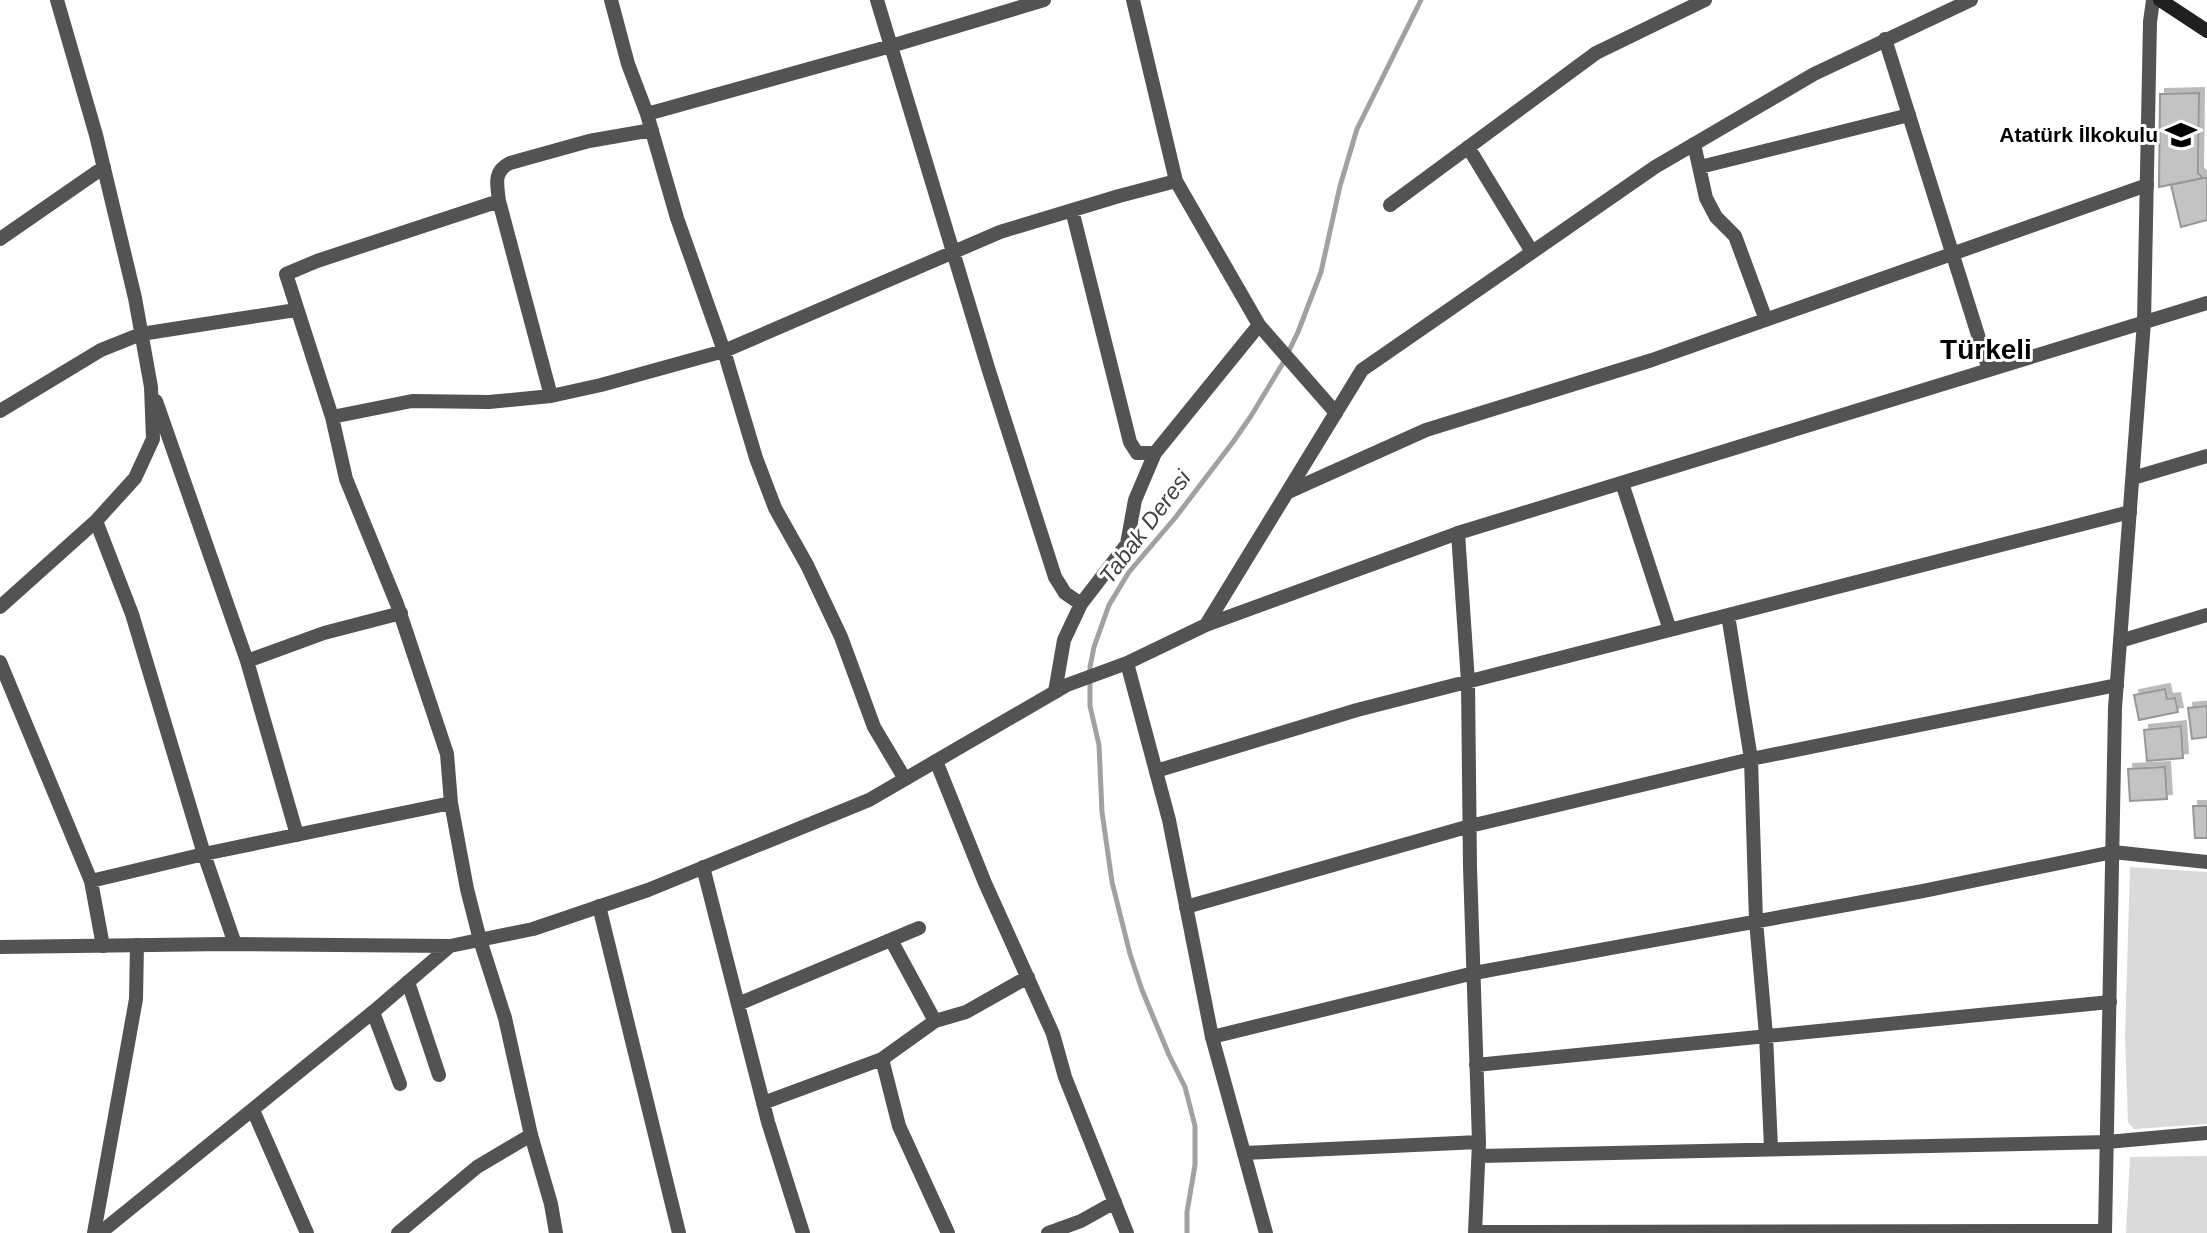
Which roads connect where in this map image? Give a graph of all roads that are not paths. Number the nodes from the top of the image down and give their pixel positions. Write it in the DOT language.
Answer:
graph roads {
  1 [pos="57,0"];
  2 [pos="611,0"];
  3 [pos="877,0"];
  4 [pos="1044,0"];
  5 [pos="1133,0"];
  6 [pos="1706,0"];
  7 [pos="1971,0"];
  8 [pos="2154,0"];
  9 [pos="2160,0"];
  10 [pos="2207,31"];
  11 [pos="1885,39"];
  12 [pos="891,46"];
  13 [pos="648,114"];
  14 [pos="1909,115"];
  15 [pos="652,130"];
  16 [pos="1694,144"];
  17 [pos="1468,147"];
  18 [pos="104,167"];
  19 [pos="1700,167"];
  20 [pos="1176,181"];
  21 [pos="2147,185"];
  22 [pos="499,201"];
  23 [pos="1390,205"];
  24 [pos="1072,210"];
  25 [pos="0,239"];
  26 [pos="1532,252"];
  27 [pos="954,254"];
  28 [pos="1953,255"];
  29 [pos="2207,303"];
  30 [pos="296,310"];
  31 [pos="1766,320"];
  32 [pos="2144,322"];
  33 [pos="1259,325"];
  34 [pos="141,334"];
  35 [pos="724,351"];
  36 [pos="1989,370"];
  37 [pos="151,387"];
  38 [pos="551,396"];
  39 [pos="0,411"];
  40 [pos="1336,413"];
  41 [pos="332,417"];
  42 [pos="1155,453"];
  43 [pos="2207,456"];
  44 [pos="2133,478"];
  45 [pos="1622,483"];
  46 [pos="1288,492"];
  47 [pos="2130,512"];
  48 [pos="96,521"];
  49 [pos="1458,533"];
  50 [pos="1081,604"];
  51 [pos="0,607"];
  52 [pos="401,613"];
  53 [pos="1728,615"];
  54 [pos="2207,615"];
  55 [pos="1206,625"];
  56 [pos="1670,630"];
  57 [pos="2120,640"];
  58 [pos="247,661"];
  59 [pos="0,662"];
  60 [pos="1127,663"];
  61 [pos="1468,682"];
  62 [pos="2117,685"];
  63 [pos="1061,689"];
  64 [pos="1751,759"];
  65 [pos="936,761"];
  66 [pos="1156,771"];
  67 [pos="905,779"];
  68 [pos="452,803"];
  69 [pos="1470,826"];
  70 [pos="297,835"];
  71 [pos="2113,852"];
  72 [pos="204,854"];
  73 [pos="2207,862"];
  74 [pos="703,867"];
  75 [pos="91,881"];
  76 [pos="599,906"];
  77 [pos="1186,906"];
  78 [pos="1756,921"];
  79 [pos="919,928"];
  80 [pos="480,940"];
  81 [pos="891,940"];
  82 [pos="235,944"];
  83 [pos="137,945"];
  84 [pos="103,946"];
  85 [pos="450,946"];
  86 [pos="0,947"];
  87 [pos="1474,973"];
  88 [pos="1028,977"];
  89 [pos="408,982"];
  90 [pos="2110,1002"];
  91 [pos="738,1004"];
  92 [pos="373,1012"];
  93 [pos="935,1020"];
  94 [pos="1766,1035"];
  95 [pos="1212,1037"];
  96 [pos="882,1059"];
  97 [pos="1476,1065"];
  98 [pos="439,1075"];
  99 [pos="400,1084"];
  100 [pos="763,1103"];
  101 [pos="253,1110"];
  102 [pos="2207,1133"];
  103 [pos="531,1135"];
  104 [pos="2107,1142"];
  105 [pos="1771,1148"];
  106 [pos="1479,1149"];
  107 [pos="1244,1153"];
  108 [pos="1115,1202"];
  109 [pos="2105,1232"];
  110 [pos="94,1233"];
  111 [pos="100,1233"];
  112 [pos="307,1233"];
  113 [pos="398,1233"];
  114 [pos="556,1233"];
  115 [pos="679,1233"];
  116 [pos="803,1233"];
  117 [pos="948,1233"];
  118 [pos="1048,1233"];
  119 [pos="1127,1233"];
  120 [pos="1266,1233"];
  121 [pos="1475,1233"];
  1 -- 18 [label="street"];
  2 -- 13 [label="street"];
  3 -- 12 [label="street"];
  4 -- 12 [label="street"];
  5 -- 20 [label="street"];
  6 -- 17 [label="street"];
  7 -- 11 [label="street"];
  8 -- 21 [label="street"];
  9 -- 10 [label="main road"];
  11 -- 14 [label="street"];
  11 -- 16 [label="street"];
  12 -- 13 [label="street"];
  12 -- 27 [label="street"];
  13 -- 15 [label="street"];
  14 -- 19 [label="street"];
  14 -- 28 [label="street"];
  15 -- 22 [label="street"];
  15 -- 35 [label="street"];
  16 -- 19 [label="street"];
  16 -- 26 [label="street"];
  17 -- 23 [label="street"];
  17 -- 26 [label="street"];
  18 -- 25 [label="street"];
  18 -- 34 [label="street"];
  19 -- 31 [label="street"];
  20 -- 24 [label="street"];
  20 -- 33 [label="street"];
  21 -- 28 [label="street"];
  21 -- 32 [label="street"];
  22 -- 30 [label="street"];
  22 -- 38 [label="street"];
  24 -- 27 [label="street"];
  24 -- 42 [label="street"];
  26 -- 40 [label="street"];
  27 -- 35 [label="street"];
  27 -- 50 [label="street"];
  28 -- 31 [label="street"];
  28 -- 36 [label="street"];
  29 -- 32 [label="street"];
  30 -- 34 [label="street"];
  30 -- 41 [label="street"];
  31 -- 46 [label="street"];
  32 -- 36 [label="street"];
  32 -- 44 [label="street"];
  33 -- 40 [label="street"];
  33 -- 42 [label="street"];
  34 -- 37 [label="street"];
  34 -- 39 [label="street"];
  35 -- 38 [label="street"];
  35 -- 67 [label="street"];
  36 -- 45 [label="street"];
  37 -- 48 [label="street"];
  37 -- 58 [label="street"];
  38 -- 41 [label="street"];
  40 -- 46 [label="street"];
  41 -- 52 [label="street"];
  42 -- 50 [label="street"];
  43 -- 44 [label="street"];
  44 -- 47 [label="street"];
  45 -- 49 [label="street"];
  45 -- 56 [label="street"];
  46 -- 55 [label="street"];
  47 -- 53 [label="street"];
  47 -- 57 [label="street"];
  48 -- 51 [label="street"];
  48 -- 72 [label="street"];
  49 -- 55 [label="street"];
  49 -- 61 [label="street"];
  50 -- 63 [label="street"];
  52 -- 58 [label="street"];
  52 -- 68 [label="street"];
  53 -- 56 [label="street"];
  53 -- 64 [label="street"];
  54 -- 57 [label="street"];
  55 -- 60 [label="street"];
  56 -- 61 [label="street"];
  57 -- 62 [label="street"];
  58 -- 70 [label="street"];
  59 -- 75 [label="street"];
  60 -- 63 [label="street"];
  60 -- 66 [label="street"];
  61 -- 66 [label="street"];
  61 -- 69 [label="street"];
  62 -- 64 [label="street"];
  62 -- 71 [label="street"];
  63 -- 65 [label="street"];
  64 -- 69 [label="street"];
  64 -- 78 [label="street"];
  65 -- 67 [label="street"];
  65 -- 88 [label="street"];
  66 -- 77 [label="street"];
  67 -- 74 [label="street"];
  68 -- 70 [label="street"];
  68 -- 80 [label="street"];
  69 -- 77 [label="street"];
  69 -- 87 [label="street"];
  70 -- 72 [label="street"];
  71 -- 73 [label="street"];
  71 -- 78 [label="street"];
  71 -- 90 [label="street"];
  72 -- 75 [label="street"];
  72 -- 82 [label="street"];
  74 -- 76 [label="street"];
  74 -- 91 [label="street"];
  75 -- 84 [label="street"];
  76 -- 80 [label="street"];
  76 -- 115 [label="street"];
  77 -- 95 [label="street"];
  78 -- 87 [label="street"];
  78 -- 94 [label="street"];
  79 -- 81 [label="street"];
  80 -- 85 [label="street"];
  80 -- 103 [label="street"];
  81 -- 91 [label="street"];
  81 -- 93 [label="street"];
  82 -- 83 [label="street"];
  82 -- 85 [label="street"];
  83 -- 84 [label="street"];
  83 -- 110 [label="street"];
  84 -- 86 [label="street"];
  85 -- 89 [label="street"];
  87 -- 95 [label="street"];
  87 -- 97 [label="street"];
  88 -- 93 [label="street"];
  88 -- 108 [label="street"];
  89 -- 92 [label="street"];
  89 -- 98 [label="street"];
  90 -- 94 [label="street"];
  90 -- 104 [label="street"];
  91 -- 100 [label="street"];
  92 -- 99 [label="street"];
  92 -- 101 [label="street"];
  93 -- 96 [label="street"];
  94 -- 97 [label="street"];
  94 -- 105 [label="street"];
  95 -- 107 [label="street"];
  96 -- 100 [label="street"];
  96 -- 117 [label="street"];
  97 -- 106 [label="street"];
  100 -- 116 [label="street"];
  101 -- 111 [label="street"];
  101 -- 112 [label="street"];
  102 -- 104 [label="street"];
  103 -- 113 [label="street"];
  103 -- 114 [label="street"];
  104 -- 105 [label="street"];
  104 -- 109 [label="street"];
  105 -- 106 [label="street"];
  106 -- 107 [label="street"];
  106 -- 121 [label="street"];
  107 -- 120 [label="street"];
  108 -- 118 [label="street"];
  108 -- 119 [label="street"];
  109 -- 121 [label="street"];
}
